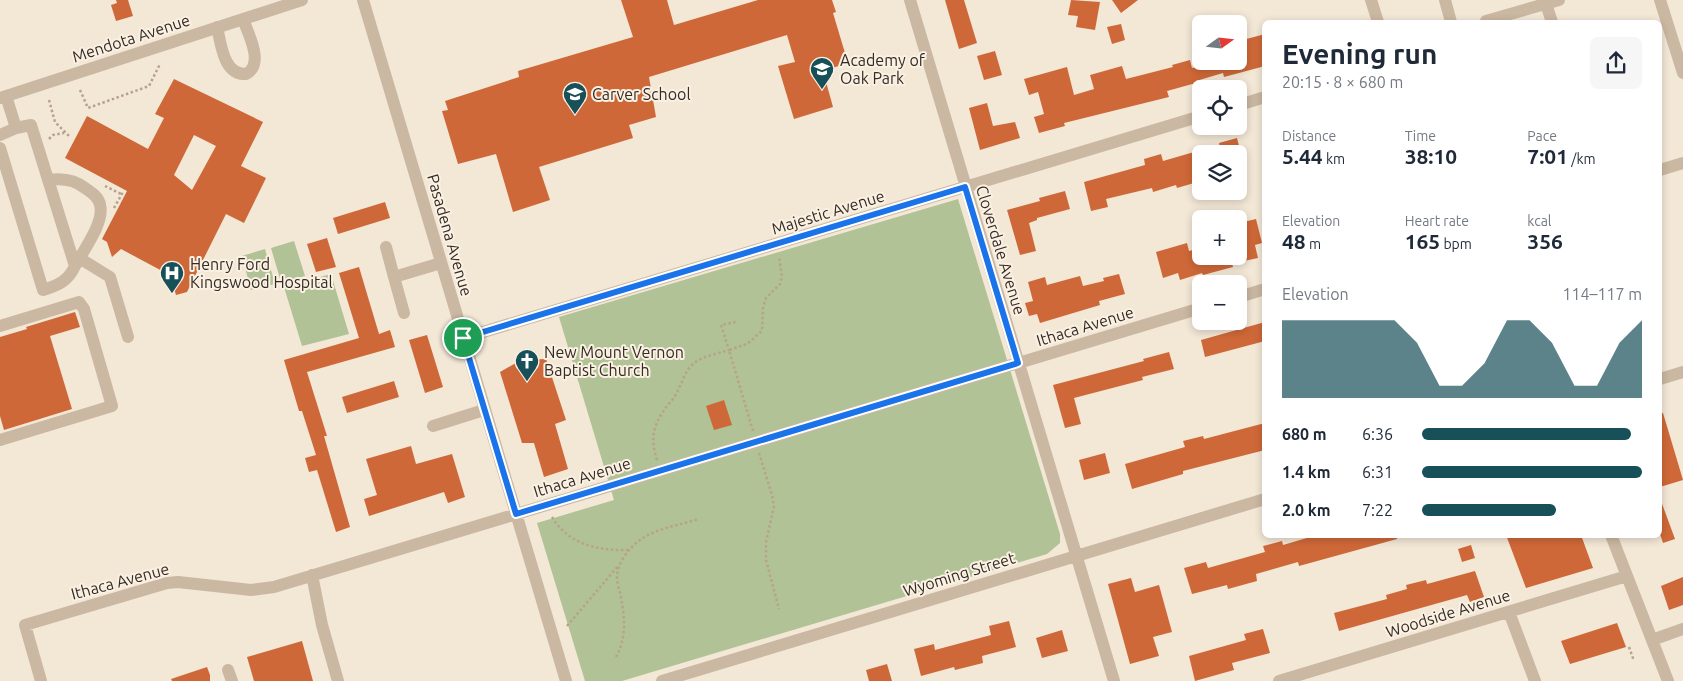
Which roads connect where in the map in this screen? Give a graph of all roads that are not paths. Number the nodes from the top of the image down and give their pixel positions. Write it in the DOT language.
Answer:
graph roads {
  1 [pos="302,0"];
  2 [pos="363,0"];
  3 [pos="910,0"];
  4 [pos="1371,0"];
  5 [pos="1445,0"];
  6 [pos="1559,0"];
  7 [pos="1660,0"];
  8 [pos="1546,4"];
  9 [pos="243,19"];
  10 [pos="1377,20"];
  11 [pos="1451,20"];
  12 [pos="1490,20"];
  13 [pos="1551,20"];
  14 [pos="216,27"];
  15 [pos="1683,73"];
  16 [pos="3,97"];
  17 [pos="1262,98"];
  18 [pos="1247,103"];
  19 [pos="1192,119"];
  20 [pos="16,128"];
  21 [pos="0,135"];
  22 [pos="0,148"];
  23 [pos="1683,163"];
  24 [pos="1662,169"];
  25 [pos="48,180"];
  26 [pos="965,187"];
  27 [pos="386,247"];
  28 [pos="77,262"];
  29 [pos="441,263"];
  30 [pos="394,277"];
  31 [pos="1262,290"];
  32 [pos="1247,295"];
  33 [pos="1192,311"];
  34 [pos="404,313"];
  35 [pos="0,326"];
  36 [pos="128,337"];
  37 [pos="463,338"];
  38 [pos="1018,363"];
  39 [pos="1683,372"];
  40 [pos="1662,378"];
  41 [pos="484,410"];
  42 [pos="433,426"];
  43 [pos="0,440"];
  44 [pos="1262,500"];
  45 [pos="516,514"];
  46 [pos="1612,538"];
  47 [pos="1075,556"];
  48 [pos="312,576"];
  49 [pos="1626,576"];
  50 [pos="1509,612"];
  51 [pos="1683,629"];
  52 [pos="1652,640"];
  53 [pos="41,681"];
  54 [pos="338,681"];
  55 [pos="566,681"];
  56 [pos="662,681"];
  57 [pos="1114,681"];
  58 [pos="1278,681"];
  59 [pos="1535,681"];
  60 [pos="1668,681"];
  1 -- 9 [label="street, Mendota Avenue"];
  2 -- 29 [label="street, Pasadena Avenue"];
  3 -- 26 [label="street, Cloverdale Avenue"];
  4 -- 10 [label="street"];
  5 -- 11 [label="street"];
  6 -- 8 [label="street"];
  7 -- 15 [label="street"];
  8 -- 12 [label="street"];
  8 -- 13 [label="street"];
  9 -- 14 [label="street, Mendota Avenue"];
  9 -- 14 [label="street"];
  14 -- 16 [label="street, Mendota Avenue"];
  16 -- 20 [label="street"];
  17 -- 18 [label="street"];
  19 -- 26 [label="street, Majestic Avenue"];
  20 -- 21 [label="street"];
  20 -- 25 [label="street"];
  22 -- 28 [label="street"];
  23 -- 24 [label="street"];
  25 -- 28 [label="street"];
  25 -- 28 [label="street"];
  26 -- 37 [label="street, Majestic Avenue"];
  26 -- 38 [label="street, Cloverdale Avenue"];
  27 -- 30 [label="street"];
  28 -- 36 [label="street"];
  29 -- 30 [label="street"];
  29 -- 37 [label="street, Pasadena Avenue"];
  30 -- 34 [label="street"];
  31 -- 32 [label="street"];
  33 -- 38 [label="street, Ithaca Avenue"];
  35 -- 43 [label="street"];
  37 -- 41 [label="street, Pasadena Avenue"];
  38 -- 45 [label="street, Ithaca Avenue"];
  38 -- 47 [label="street, Cloverdale Avenue"];
  39 -- 40 [label="street"];
  41 -- 42 [label="street"];
  41 -- 45 [label="street, Pasadena Avenue"];
  44 -- 47 [label="street, Wyoming Street"];
  45 -- 48 [label="street, Ithaca Avenue"];
  45 -- 55 [label="street, Pasadena Avenue"];
  46 -- 49 [label="street"];
  47 -- 56 [label="street, Wyoming Street"];
  47 -- 57 [label="street, Cloverdale Avenue"];
  48 -- 53 [label="street, Ithaca Avenue"];
  48 -- 54 [label="street"];
  49 -- 50 [label="street, Woodside Avenue"];
  49 -- 52 [label="street"];
  50 -- 58 [label="street, Woodside Avenue"];
  50 -- 59 [label="street"];
  51 -- 52 [label="street"];
  52 -- 60 [label="street"];
}
